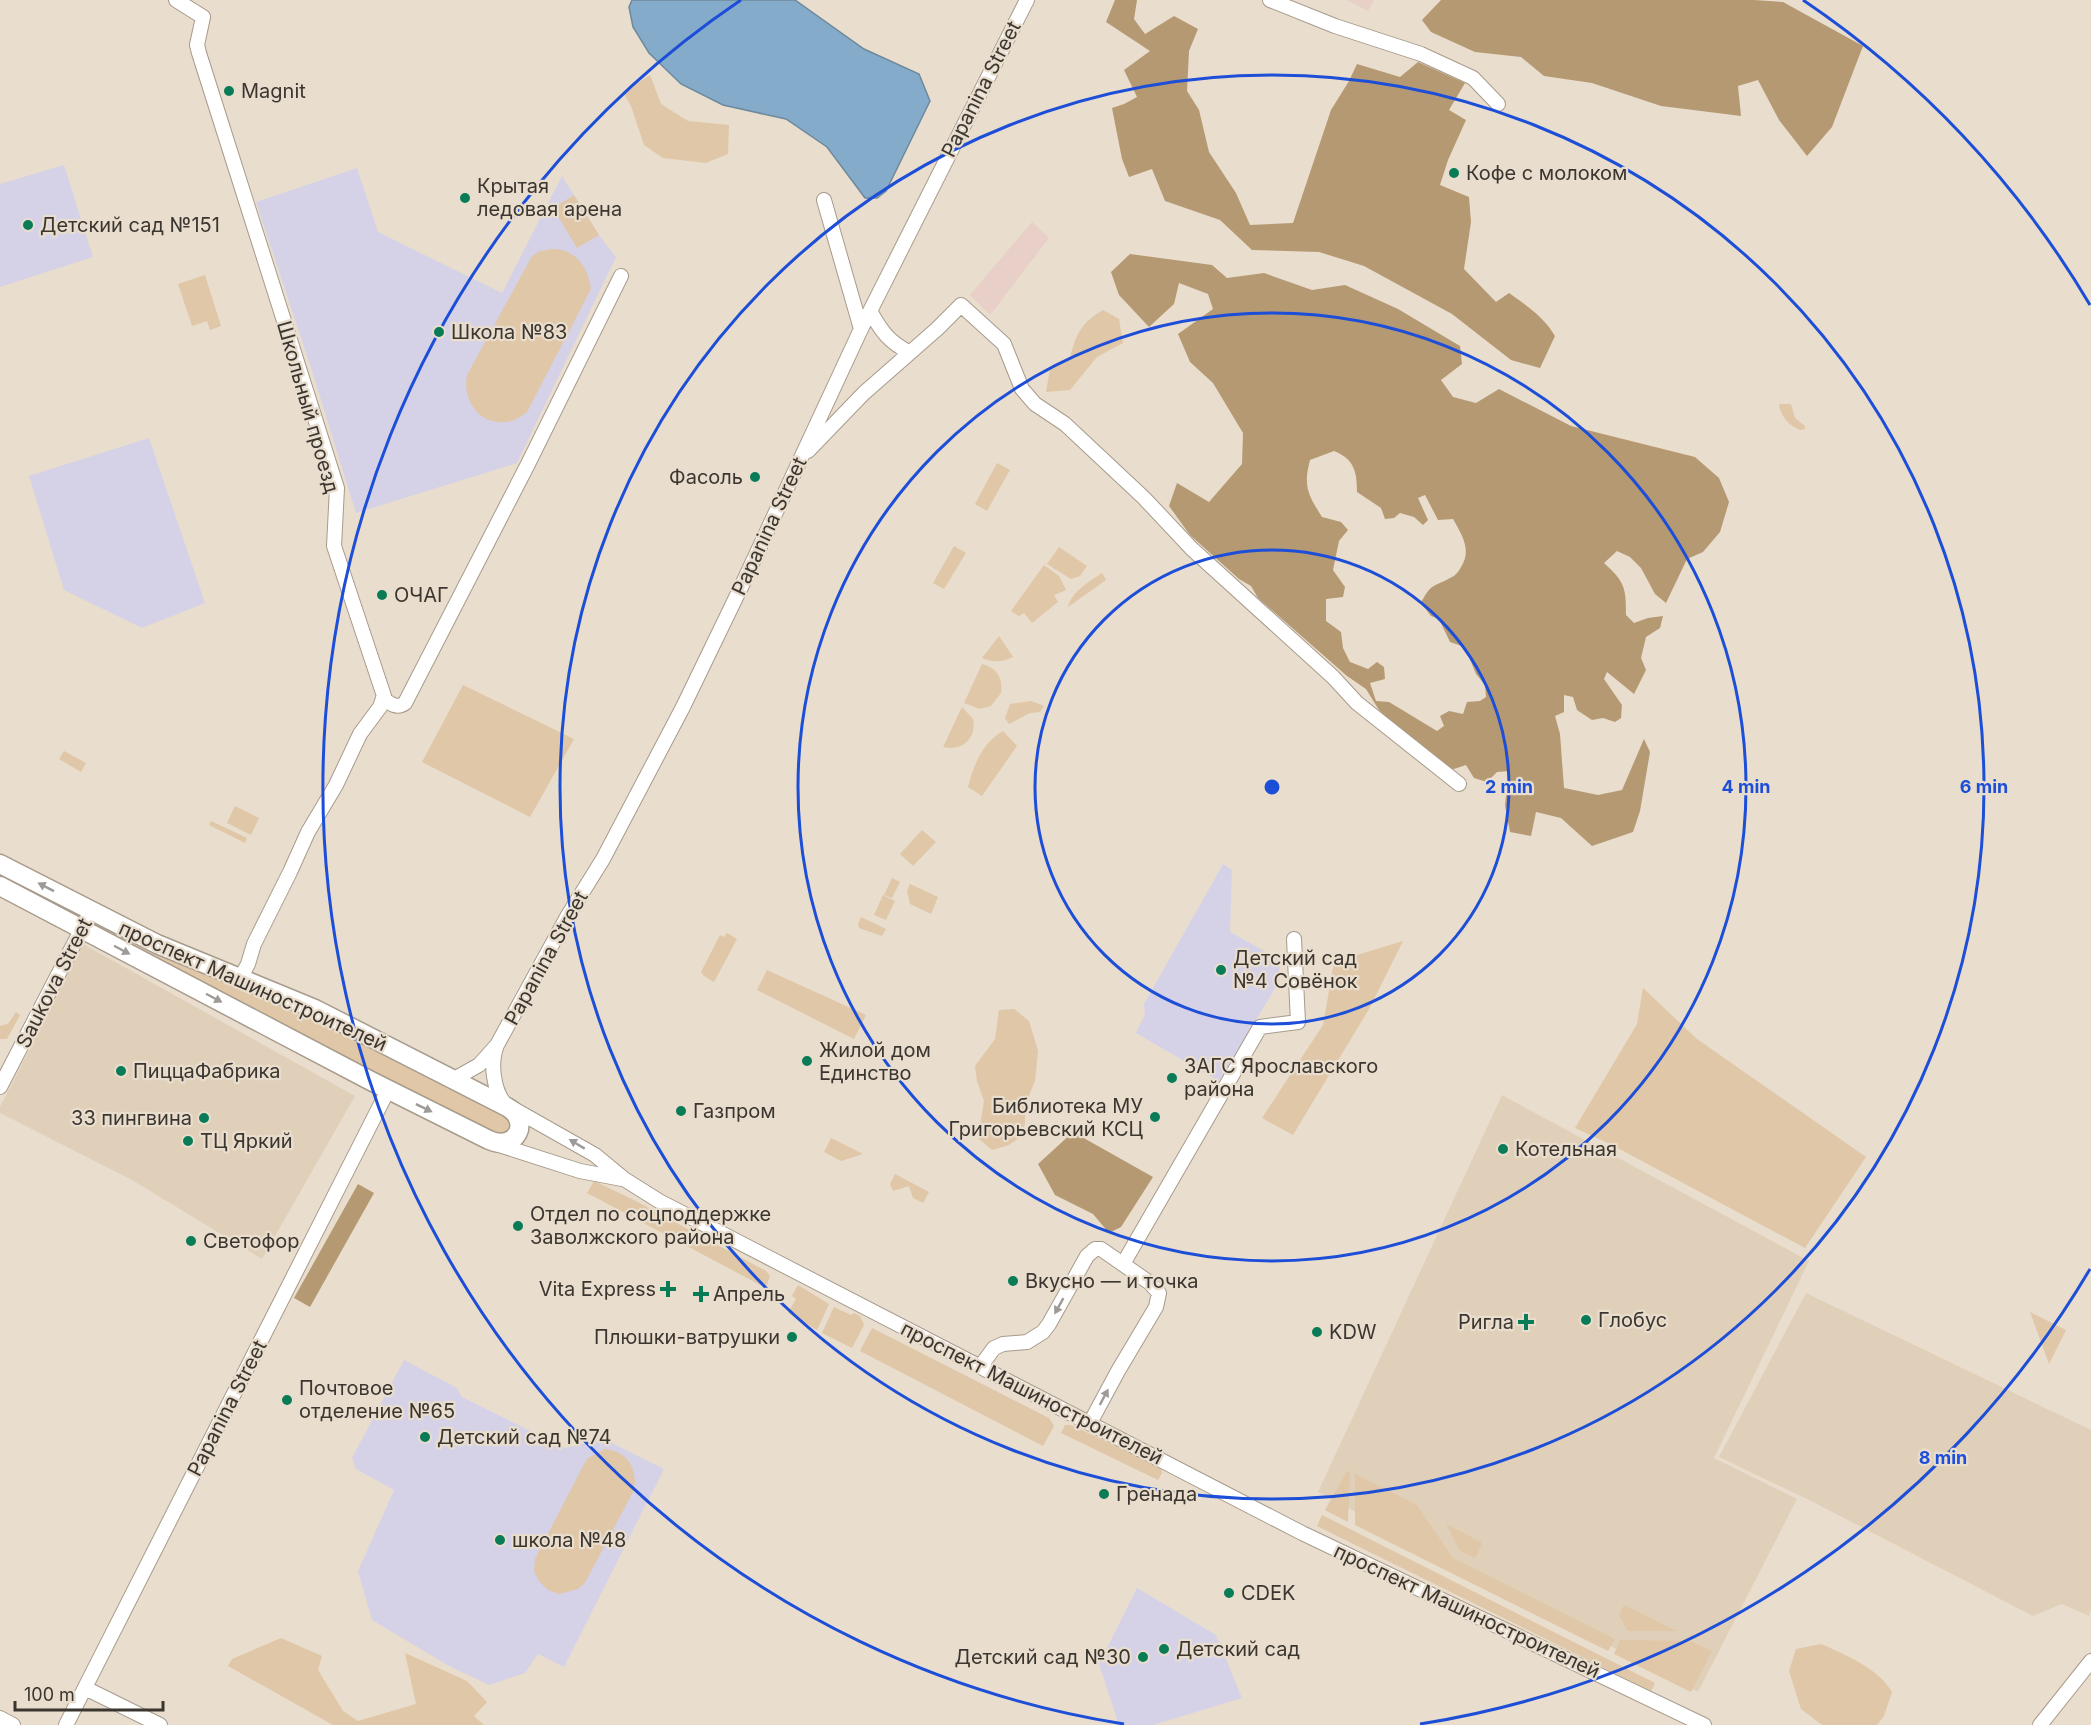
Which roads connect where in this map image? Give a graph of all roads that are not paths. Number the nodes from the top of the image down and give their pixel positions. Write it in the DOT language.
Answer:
graph roads {
  1 [pos="176,0"];
  2 [pos="1027,0"];
  3 [pos="1270,0"];
  4 [pos="1498,104"];
  5 [pos="824,200"];
  6 [pos="621,276"];
  7 [pos="870,311"];
  8 [pos="861,329"];
  9 [pos="909,353"];
  10 [pos="801,459"];
  11 [pos="383,698"];
  12 [pos="1459,784"];
  13 [pos="0,864"];
  14 [pos="0,886"];
  15 [pos="91,911"];
  16 [pos="82,929"];
  17 [pos="1294,939"];
  18 [pos="174,952"];
  19 [pos="162,971"];
  20 [pos="241,977"];
  21 [pos="497,1045"];
  22 [pos="454,1079"];
  23 [pos="0,1087"];
  24 [pos="388,1090"];
  25 [pos="507,1107"];
  26 [pos="493,1142"];
  27 [pos="624,1179"];
  28 [pos="1123,1264"];
  29 [pos="980,1367"];
  30 [pos="1089,1423"];
  31 [pos="2091,1661"];
  32 [pos="85,1688"];
  33 [pos="0,1718"];
  34 [pos="13,1725"];
  35 [pos="66,1725"];
  36 [pos="160,1725"];
  37 [pos="1704,1725"];
  38 [pos="2040,1725"];
  1 -- 11 [label="street, Школьный проезд"];
  2 -- 7 [label="street, Papanina Street"];
  3 -- 4 [label="street"];
  5 -- 8 [label="street"];
  6 -- 11 [label="street"];
  7 -- 8 [label="street, Papanina Street"];
  7 -- 9 [label="street"];
  8 -- 10 [label="street, Papanina Street"];
  9 -- 10 [label="street"];
  9 -- 12 [label="street"];
  10 -- 21 [label="street, Papanina Street"];
  11 -- 20 [label="street"];
  15 -- 13 [label="main road, проспект Машиностроителей, one-way"];
  14 -- 16 [label="main road, проспект Машиностроителей"];
  15 -- 16 [label="street, Saukova Street"];
  15 -- 18 [label="main road, проспект Машиностроителей"];
  16 -- 19 [label="main road, проспект Машиностроителей, one-way"];
  16 -- 23 [label="street, Saukova Street"];
  17 -- 28 [label="street"];
  18 -- 19 [label="main road"];
  18 -- 20 [label="main road, проспект Машиностроителей"];
  19 -- 24 [label="main road, проспект Машиностроителей, one-way"];
  20 -- 22 [label="main road, проспект Машиностроителей"];
  21 -- 22 [label="street, Papanina Street"];
  21 -- 25 [label="street, Papanina Street"];
  22 -- 25 [label="main road, проспект Машиностроителей"];
  24 -- 26 [label="main road, проспект Машиностроителей, one-way"];
  24 -- 32 [label="street, Papanina Street"];
  25 -- 26 [label="main road"];
  27 -- 25 [label="street, проспект Машиностроителей, one-way"];
  26 -- 27 [label="street, проспект Машиностроителей"];
  27 -- 29 [label="street, проспект Машиностроителей"];
  28 -- 29 [label="street, one-way"];
  30 -- 28 [label="street, one-way"];
  29 -- 30 [label="street, проспект Машиностроителей"];
  30 -- 37 [label="street, проспект Машиностроителей"];
  31 -- 38 [label="street"];
  32 -- 35 [label="street, Papanina Street"];
  32 -- 36 [label="street"];
  33 -- 34 [label="street"];
}
